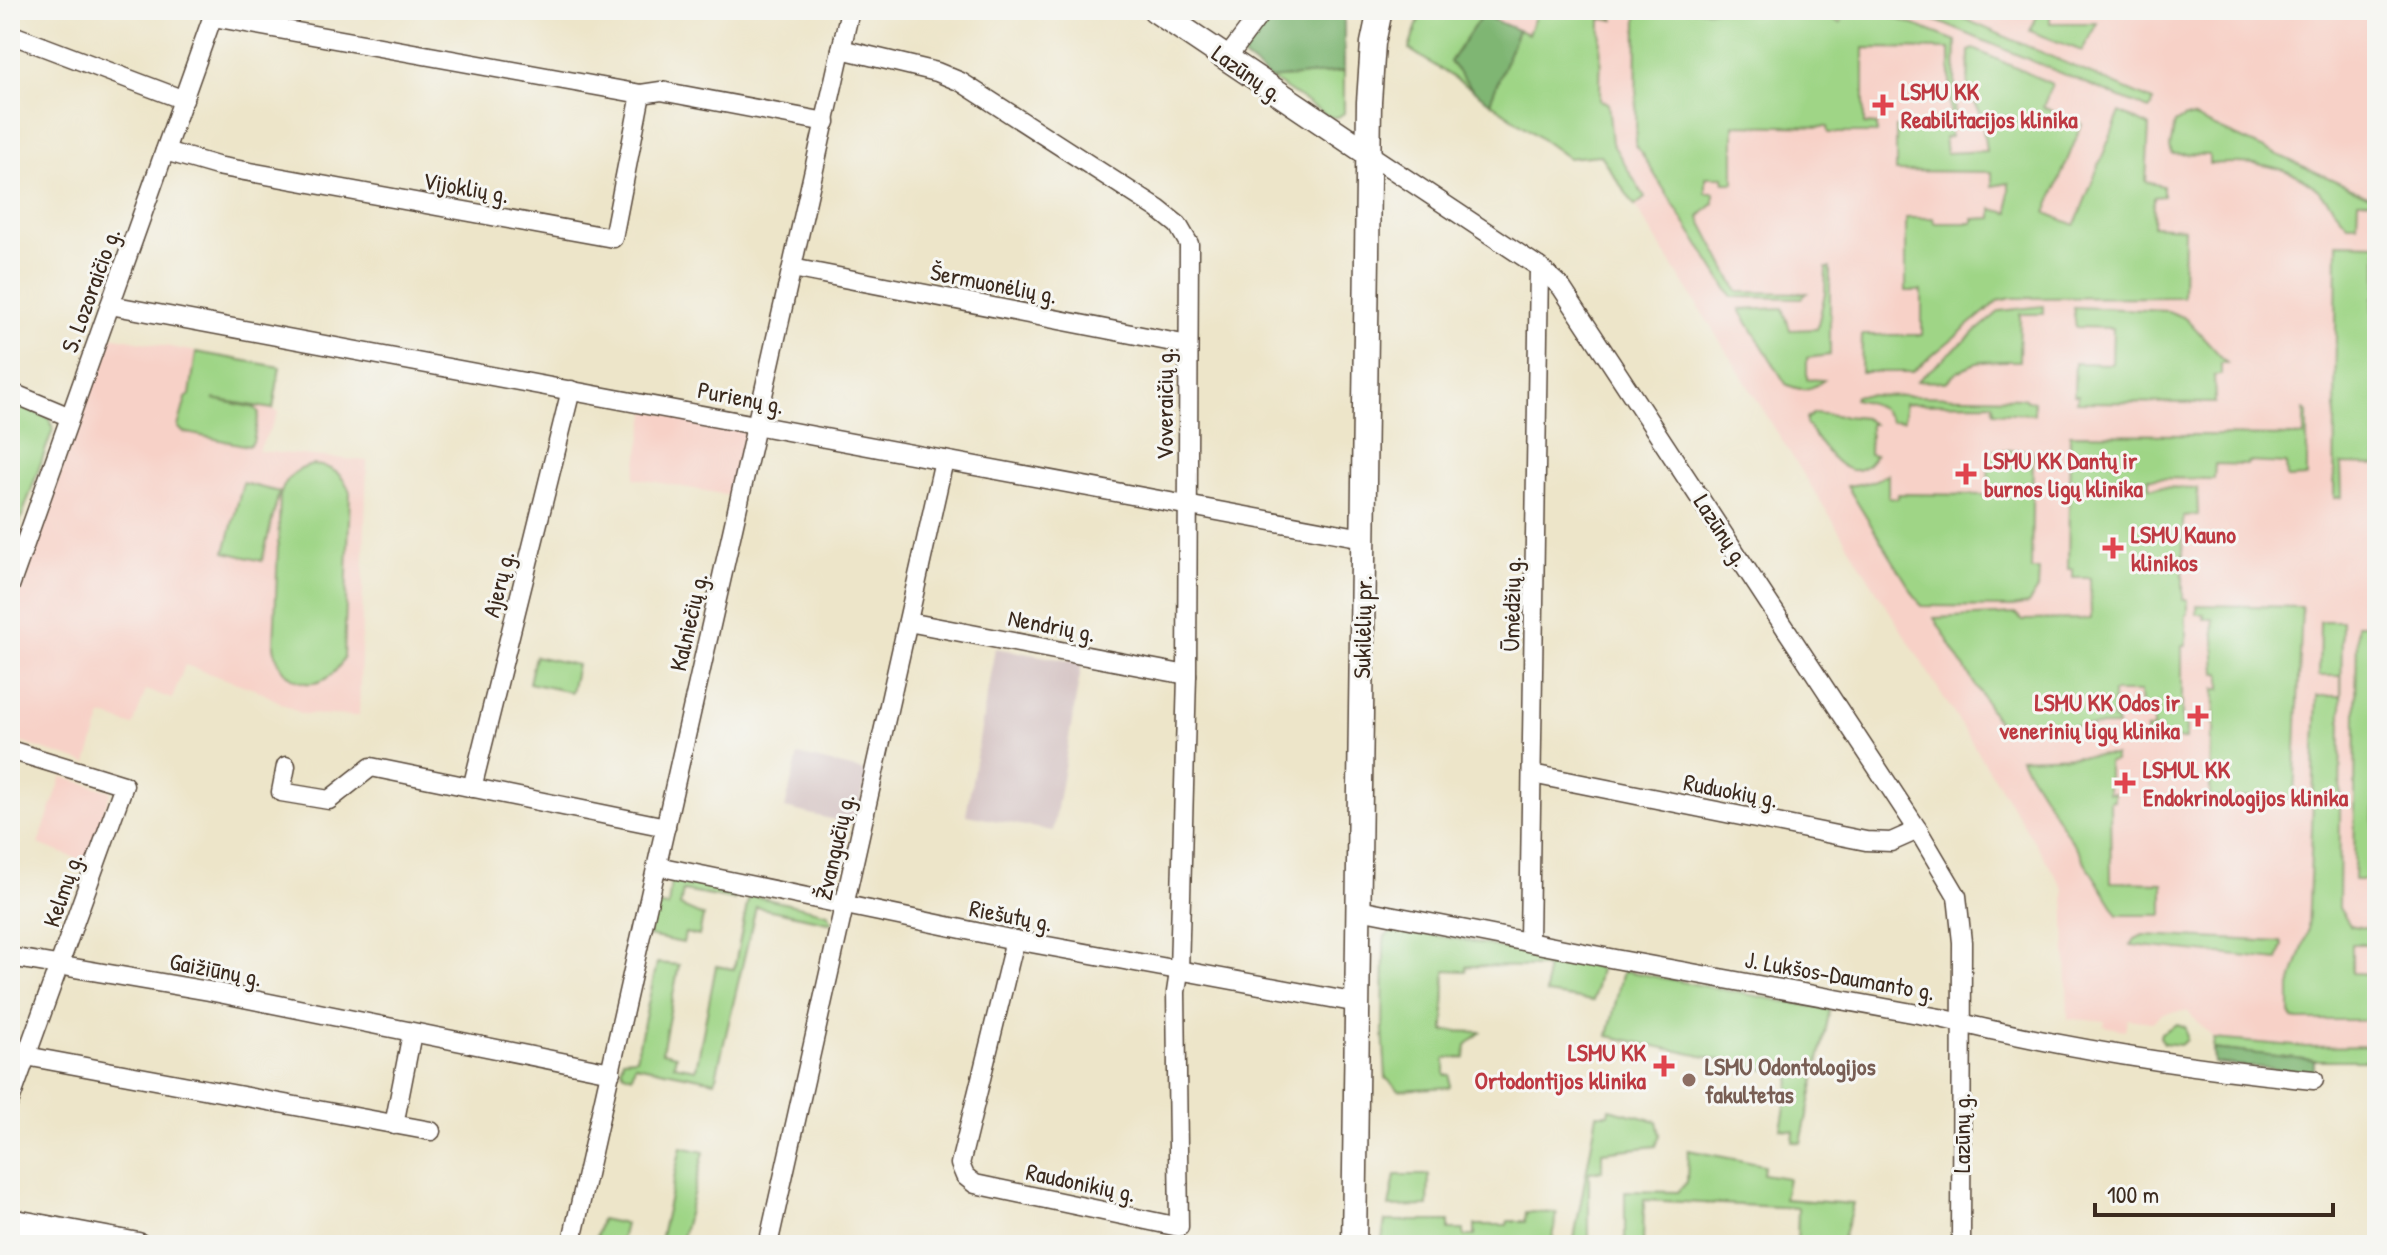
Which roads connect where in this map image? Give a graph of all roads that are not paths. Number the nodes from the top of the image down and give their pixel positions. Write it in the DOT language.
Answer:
graph roads {
  1 [pos="850,10"];
  2 [pos="1155,10"];
  3 [pos="1263,10"];
  4 [pos="1380,10"];
  5 [pos="214,13"];
  6 [pos="10,34"];
  7 [pos="841,49"];
  8 [pos="1227,58"];
  9 [pos="641,94"];
  10 [pos="184,100"];
  11 [pos="826,122"];
  12 [pos="165,151"];
  13 [pos="1369,154"];
  14 [pos="1539,267"];
  15 [pos="792,268"];
  16 [pos="110,305"];
  17 [pos="1188,345"];
  18 [pos="571,390"];
  19 [pos="10,392"];
  20 [pos="70,417"];
  21 [pos="757,425"];
  22 [pos="944,460"];
  23 [pos="1187,505"];
  24 [pos="1363,538"];
  25 [pos="15,555"];
  26 [pos="10,586"];
  27 [pos="908,622"];
  28 [pos="1187,675"];
  29 [pos="10,750"];
  30 [pos="286,766"];
  31 [pos="1532,774"];
  32 [pos="472,788"];
  33 [pos="666,827"];
  34 [pos="1918,830"];
  35 [pos="657,866"];
  36 [pos="845,906"];
  37 [pos="1359,909"];
  38 [pos="1015,940"];
  39 [pos="1529,941"];
  40 [pos="10,957"];
  41 [pos="61,966"];
  42 [pos="1179,972"];
  43 [pos="1358,1003"];
  44 [pos="1962,1023"];
  45 [pos="412,1033"];
  46 [pos="26,1056"];
  47 [pos="611,1072"];
  48 [pos="2314,1080"];
  49 [pos="10,1101"];
  50 [pos="394,1125"];
  51 [pos="431,1131"];
  52 [pos="10,1221"];
  53 [pos="138,1245"];
  54 [pos="571,1245"];
  55 [pos="768,1245"];
  56 [pos="1354,1245"];
  57 [pos="1961,1245"];
  1 -- 7 [label="street, Kalniečių g."];
  2 -- 8 [label="main road, Lazūnų g."];
  3 -- 8 [label="street"];
  4 -- 13 [label="main road, Sukilėlių pr."];
  5 -- 9 [label="street"];
  5 -- 10 [label="street, S. Lozoraičio g."];
  6 -- 10 [label="street"];
  7 -- 11 [label="street, Kalniečių g."];
  7 -- 17 [label="street, Voveraičių g."];
  8 -- 13 [label="main road, Lazūnų g."];
  9 -- 11 [label="street"];
  9 -- 12 [label="street, Vijoklių g."];
  10 -- 12 [label="street, S. Lozoraičio g."];
  11 -- 15 [label="street, Kalniečių g."];
  12 -- 16 [label="street, S. Lozoraičio g."];
  13 -- 14 [label="street, Lazūnų g."];
  13 -- 24 [label="main road, Sukilėlių pr."];
  14 -- 31 [label="street, Ūmėdžių g."];
  14 -- 34 [label="street, Lazūnų g."];
  15 -- 17 [label="street, Šermuonėlių g."];
  15 -- 21 [label="street, Kalniečių g."];
  16 -- 18 [label="street, Purienų g."];
  16 -- 20 [label="street, S. Lozoraičio g."];
  17 -- 23 [label="street, Voveraičių g."];
  18 -- 21 [label="street, Purienų g."];
  18 -- 32 [label="street, Ajerų g."];
  19 -- 20 [label="street"];
  20 -- 25 [label="street, S. Lozoraičio g."];
  21 -- 22 [label="street, Purienų g."];
  21 -- 33 [label="street, Kalniečių g."];
  22 -- 23 [label="street, Purienų g."];
  22 -- 27 [label="street, Žvangučių g."];
  23 -- 24 [label="street, Purienų g."];
  23 -- 28 [label="street, Voveraičių g."];
  24 -- 37 [label="main road, Sukilėlių pr."];
  25 -- 26 [label="street, S. Lozoraičio g."];
  27 -- 28 [label="street, Nendrių g."];
  27 -- 36 [label="street, Žvangučių g."];
  28 -- 42 [label="street, Voveraičių g."];
  29 -- 41 [label="street, Kelmų g."];
  30 -- 32 [label="street"];
  31 -- 34 [label="street, Ruduokių g."];
  31 -- 39 [label="street, Ūmėdžių g."];
  32 -- 33 [label="street"];
  33 -- 35 [label="street, Kalniečių g."];
  34 -- 44 [label="street, Lazūnų g."];
  35 -- 36 [label="street, Riešutų g."];
  35 -- 47 [label="street, Kalniečių g."];
  36 -- 38 [label="street, Riešutų g."];
  36 -- 55 [label="street, Žvangučių g."];
  37 -- 39 [label="street, J. Lukšos-Daumanto g."];
  37 -- 43 [label="main road, Sukilėlių pr."];
  38 -- 42 [label="street, Riešutų g."];
  38 -- 42 [label="street, Raudonikių g."];
  39 -- 44 [label="street, J. Lukšos-Daumanto g."];
  40 -- 41 [label="street, Gaižiūnų g."];
  41 -- 45 [label="street, Gaižiūnų g."];
  41 -- 46 [label="street, Kelmų g."];
  42 -- 43 [label="street, Riešutų g."];
  43 -- 56 [label="main road, Sukilėlių pr."];
  44 -- 48 [label="street, J. Lukšos-Daumanto g."];
  44 -- 57 [label="street, Lazūnų g."];
  45 -- 47 [label="street, Gaižiūnų g."];
  45 -- 50 [label="street"];
  46 -- 49 [label="street, Kelmų g."];
  46 -- 50 [label="street"];
  47 -- 54 [label="street, Kalniečių g."];
  50 -- 51 [label="street"];
  52 -- 53 [label="main road"];
}
